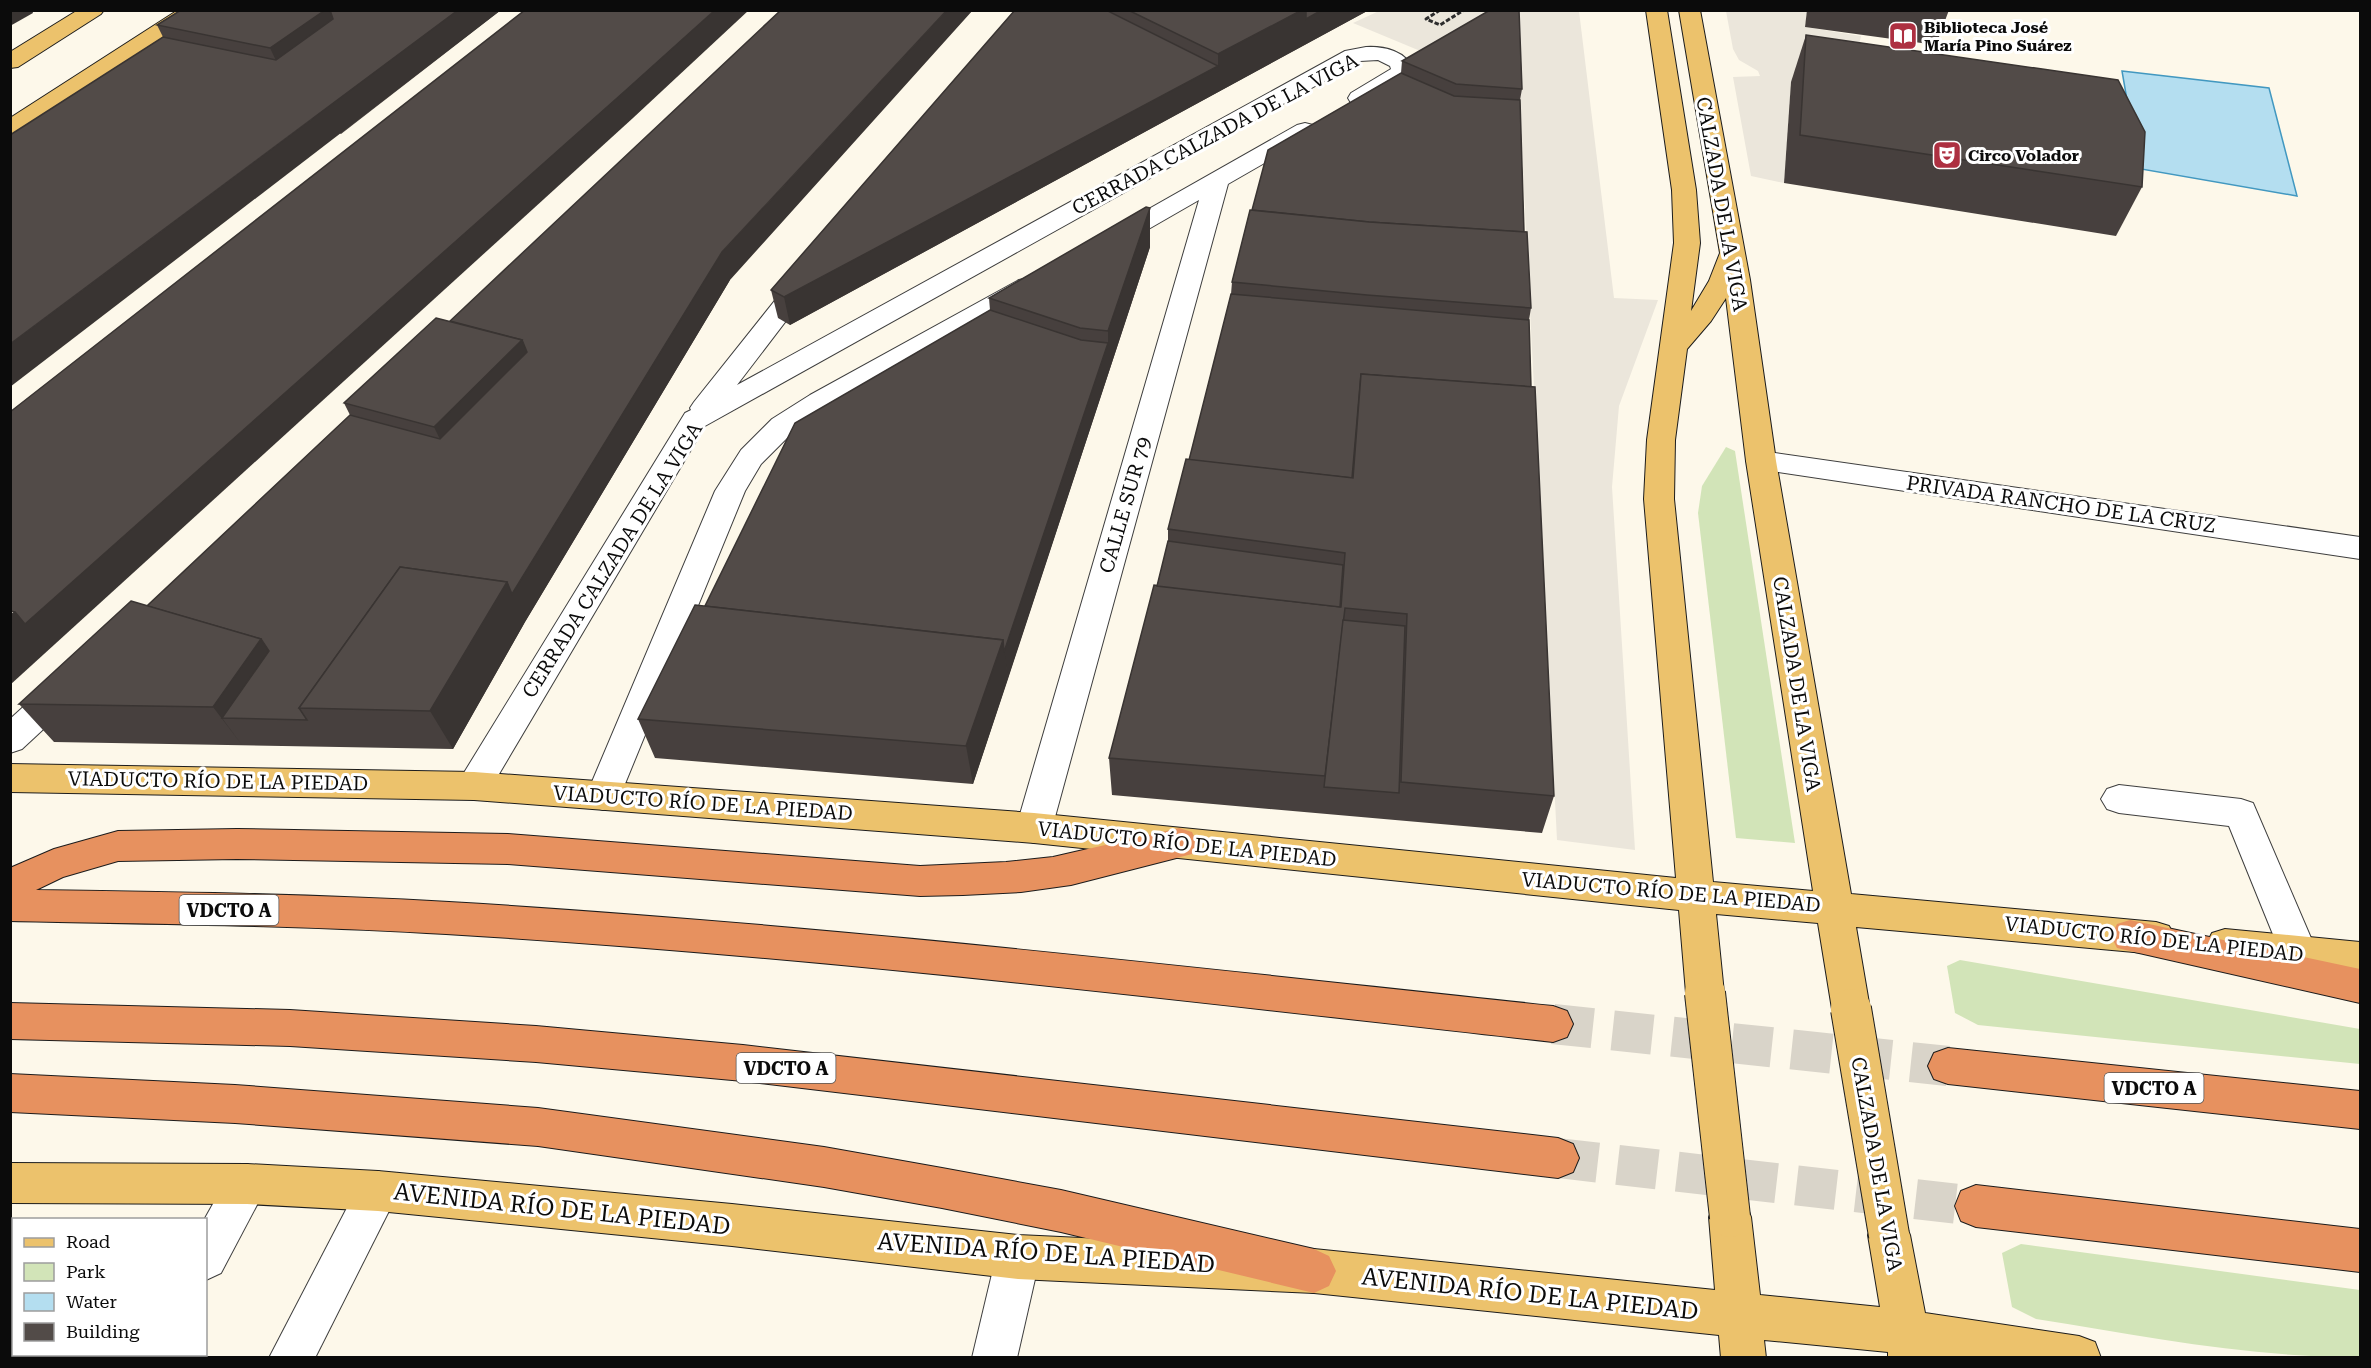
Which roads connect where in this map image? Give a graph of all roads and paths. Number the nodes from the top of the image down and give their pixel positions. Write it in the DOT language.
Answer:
graph roads {
  1 [pos="94,10"];
  2 [pos="193,10"];
  3 [pos="1440,10"];
  4 [pos="1464,10"];
  5 [pos="1656,10"];
  6 [pos="1689,10"];
  7 [pos="10,62"];
  8 [pos="10,129"];
  9 [pos="1217,181"];
  10 [pos="1092,251"];
  11 [pos="1732,251"];
  12 [pos="819,262"];
  13 [pos="1050,274"];
  14 [pos="1674,346"];
  15 [pos="695,420"];
  16 [pos="1761,461"];
  17 [pos="2361,548"];
  18 [pos="88,667"];
  19 [pos="10,740"];
  20 [pos="10,778"];
  21 [pos="474,786"];
  22 [pos="603,796"];
  23 [pos="2120,799"];
  24 [pos="1034,828"];
  25 [pos="1179,843"];
  26 [pos="10,885"];
  27 [pos="1695,896"];
  28 [pos="10,905"];
  29 [pos="1833,908"];
  30 [pos="2130,936"];
  31 [pos="2298,952"];
  32 [pos="2361,959"];
  33 [pos="2361,986"];
  34 [pos="10,1021"];
  35 [pos="1552,1024"];
  36 [pos="1948,1066"];
  37 [pos="10,1094"];
  38 [pos="2361,1110"];
  39 [pos="1558,1158"];
  40 [pos="10,1183"];
  41 [pos="247,1184"];
  42 [pos="378,1191"];
  43 [pos="1976,1206"];
  44 [pos="2361,1251"];
  45 [pos="207,1256"];
  46 [pos="1018,1257"];
  47 [pos="1314,1272"];
  48 [pos="1739,1315"];
  49 [pos="1909,1345"];
  50 [pos="291,1358"];
  51 [pos="994,1358"];
  52 [pos="1744,1358"];
  53 [pos="2079,1358"];
  1 -- 7 [label="main road"];
  2 -- 8 [label="main road"];
  3 -- 4 [label="path"];
  5 -- 14 [label="main road, CALZADA DE LA VIGA"];
  6 -- 11 [label="main road, CALZADA DE LA VIGA"];
  9 -- 10 [label="street, CERRADA CALZADA DE LA VIGA"];
  9 -- 15 [label="street, CERRADA CALZADA DE LA VIGA"];
  9 -- 24 [label="street, CALLE SUR 79"];
  11 -- 14 [label="main road"];
  11 -- 16 [label="main road, CALZADA DE LA VIGA"];
  12 -- 15 [label="street"];
  13 -- 22 [label="street"];
  14 -- 27 [label="main road, CALZADA DE LA VIGA"];
  15 -- 21 [label="street, CERRADA CALZADA DE LA VIGA"];
  16 -- 17 [label="street, PRIVADA RANCHO DE LA CRUZ"];
  16 -- 29 [label="main road, CALZADA DE LA VIGA"];
  18 -- 19 [label="street"];
  20 -- 21 [label="main road, VIADUCTO RÍO DE LA PIEDAD"];
  21 -- 22 [label="main road, VIADUCTO RÍO DE LA PIEDAD"];
  22 -- 24 [label="main road, VIADUCTO RÍO DE LA PIEDAD"];
  23 -- 31 [label="street"];
  24 -- 25 [label="main road, VIADUCTO RÍO DE LA PIEDAD"];
  25 -- 26 [label="highway"];
  25 -- 27 [label="main road, VIADUCTO RÍO DE LA PIEDAD"];
  27 -- 29 [label="main road, VIADUCTO RÍO DE LA PIEDAD"];
  27 -- 48 [label="main road, CALZADA DE LA VIGA, bridge"];
  28 -- 35 [label="highway, VDCTO A"];
  29 -- 30 [label="main road, VIADUCTO RÍO DE LA PIEDAD"];
  29 -- 49 [label="main road, CALZADA DE LA VIGA, bridge"];
  30 -- 31 [label="main road, VIADUCTO RÍO DE LA PIEDAD"];
  30 -- 33 [label="highway"];
  31 -- 32 [label="main road, VIADUCTO RÍO DE LA PIEDAD"];
  34 -- 39 [label="highway, VDCTO A"];
  36 -- 38 [label="highway, VDCTO A"];
  37 -- 47 [label="highway"];
  40 -- 41 [label="main road, AVENIDA RÍO DE LA PIEDAD"];
  41 -- 42 [label="main road, AVENIDA RÍO DE LA PIEDAD"];
  41 -- 45 [label="street"];
  42 -- 46 [label="main road, AVENIDA RÍO DE LA PIEDAD"];
  42 -- 50 [label="street"];
  43 -- 44 [label="highway"];
  46 -- 47 [label="main road, AVENIDA RÍO DE LA PIEDAD"];
  46 -- 51 [label="street"];
  47 -- 48 [label="main road, AVENIDA RÍO DE LA PIEDAD"];
  48 -- 49 [label="main road, AVENIDA RÍO DE LA PIEDAD"];
  48 -- 52 [label="main road, CALZADA DE LA VIGA"];
  49 -- 53 [label="main road, AVENIDA RÍO DE LA PIEDAD"];
}
